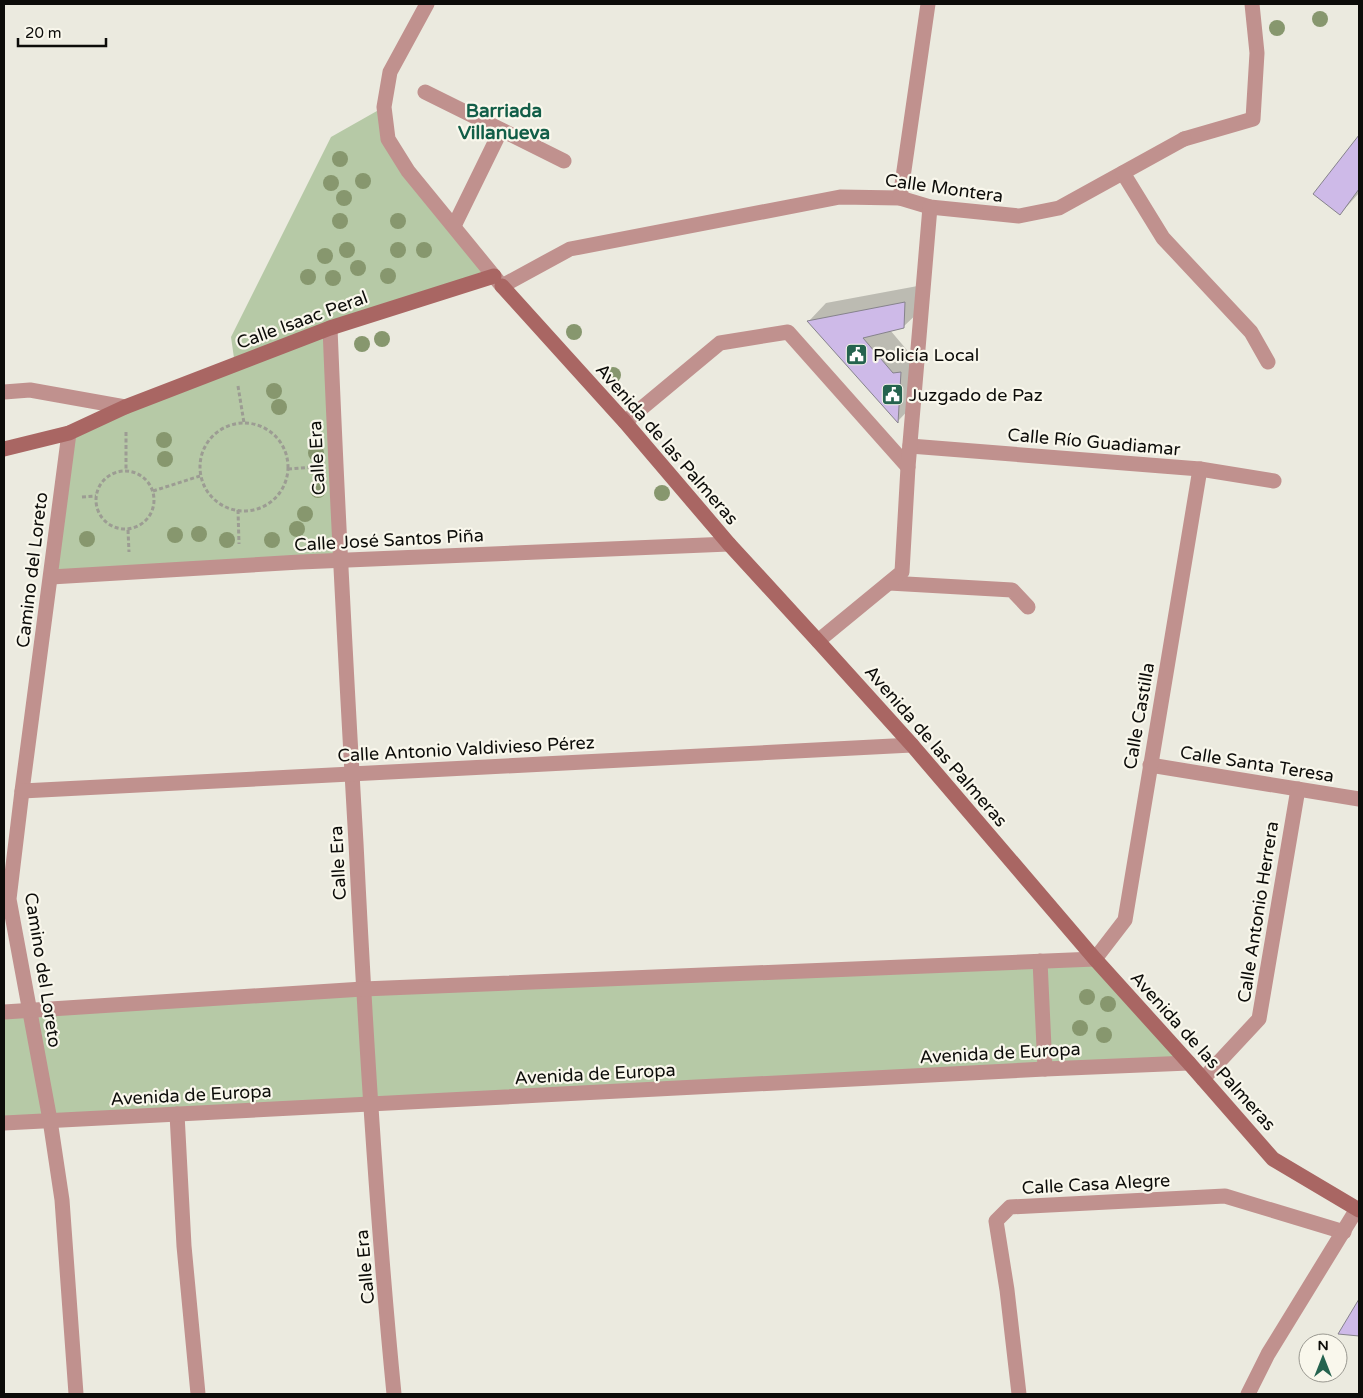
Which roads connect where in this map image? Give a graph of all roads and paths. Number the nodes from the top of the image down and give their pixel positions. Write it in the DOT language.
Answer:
graph roads {
  1 [pos="427,4"];
  2 [pos="928,4"];
  3 [pos="1252,4"];
  4 [pos="425,92"];
  5 [pos="501,130"];
  6 [pos="564,161"];
  7 [pos="1123,173"];
  8 [pos="900,198"];
  9 [pos="930,207"];
  10 [pos="454,226"];
  11 [pos="498,281"];
  12 [pos="330,328"];
  13 [pos="1268,362"];
  14 [pos="235,365"];
  15 [pos="4,392"];
  16 [pos="125,407"];
  17 [pos="625,422"];
  18 [pos="244,423"];
  19 [pos="69,433"];
  20 [pos="910,446"];
  21 [pos="4,449"];
  22 [pos="908,467"];
  23 [pos="1200,469"];
  24 [pos="126,471"];
  25 [pos="200,476"];
  26 [pos="1274,481"];
  27 [pos="153,491"];
  28 [pos="238,510"];
  29 [pos="729,544"];
  30 [pos="340,560"];
  31 [pos="240,566"];
  32 [pos="51,577"];
  33 [pos="889,583"];
  34 [pos="1028,607"];
  35 [pos="818,641"];
  36 [pos="912,745"];
  37 [pos="1150,765"];
  38 [pos="352,774"];
  39 [pos="1298,789"];
  40 [pos="22,790"];
  41 [pos="1359,799"];
  42 [pos="1095,959"];
  43 [pos="1040,961"];
  44 [pos="363,989"];
  45 [pos="30,1011"];
  46 [pos="4,1012"];
  47 [pos="1189,1063"];
  48 [pos="1045,1069"];
  49 [pos="1203,1079"];
  50 [pos="371,1104"];
  51 [pos="177,1114"];
  52 [pos="50,1120"];
  53 [pos="4,1122"];
  54 [pos="1358,1210"];
  55 [pos="1344,1232"];
  56 [pos="76,1394"];
  57 [pos="198,1394"];
  58 [pos="394,1394"];
  59 [pos="1020,1394"];
  60 [pos="1248,1394"];
  1 -- 10 [label="street"];
  2 -- 8 [label="street"];
  3 -- 7 [label="street, Calle Montera"];
  4 -- 5 [label="street"];
  5 -- 6 [label="street"];
  5 -- 10 [label="street"];
  7 -- 9 [label="street, Calle Montera"];
  7 -- 13 [label="street"];
  8 -- 9 [label="street, Calle Montera"];
  8 -- 11 [label="street, Calle Montera"];
  9 -- 20 [label="street"];
  10 -- 11 [label="street"];
  11 -- 12 [label="main road, Calle Isaac Peral"];
  11 -- 17 [label="main road, Avenida de las Palmeras"];
  12 -- 14 [label="main road, Calle Isaac Peral"];
  12 -- 30 [label="street, Calle Era"];
  14 -- 16 [label="main road, Calle Isaac Peral"];
  14 -- 18 [label="path"];
  15 -- 16 [label="street"];
  16 -- 19 [label="main road, Calle Isaac Peral"];
  16 -- 24 [label="path"];
  17 -- 22 [label="street"];
  17 -- 29 [label="main road, Avenida de las Palmeras"];
  18 -- 25 [label="path"];
  18 -- 28 [label="path"];
  19 -- 21 [label="main road, Calle Isaac Peral"];
  19 -- 32 [label="street, Camino del Loreto"];
  20 -- 22 [label="street"];
  20 -- 23 [label="street, Calle Río Guadiamar"];
  22 -- 33 [label="street"];
  23 -- 26 [label="street, Calle Río Guadiamar"];
  23 -- 37 [label="street, Calle Castilla"];
  24 -- 27 [label="path"];
  24 -- 27 [label="path"];
  25 -- 27 [label="path"];
  25 -- 28 [label="path"];
  28 -- 31 [label="path"];
  29 -- 30 [label="street, Calle José Santos Piña"];
  29 -- 35 [label="main road, Avenida de las Palmeras"];
  30 -- 31 [label="street, Calle José Santos Piña"];
  30 -- 38 [label="street, Calle Era"];
  31 -- 32 [label="street, Calle José Santos Piña"];
  32 -- 40 [label="street, Camino del Loreto"];
  33 -- 34 [label="street"];
  33 -- 35 [label="street"];
  35 -- 36 [label="main road, Avenida de las Palmeras"];
  36 -- 38 [label="street, Calle Antonio Valdivieso Pérez"];
  36 -- 42 [label="main road, Avenida de las Palmeras"];
  37 -- 39 [label="street, Calle Santa Teresa"];
  37 -- 42 [label="street, Calle Castilla"];
  38 -- 40 [label="street, Calle Antonio Valdivieso Pérez"];
  38 -- 44 [label="street, Calle Era"];
  39 -- 41 [label="street, Calle Santa Teresa"];
  39 -- 49 [label="street, Calle Antonio Herrera"];
  40 -- 45 [label="street, Camino del Loreto"];
  42 -- 43 [label="street"];
  42 -- 47 [label="main road, Avenida de las Palmeras"];
  43 -- 44 [label="street"];
  43 -- 48 [label="street"];
  44 -- 45 [label="street"];
  44 -- 50 [label="street, Calle Era"];
  45 -- 46 [label="street"];
  45 -- 52 [label="street, Camino del Loreto"];
  47 -- 48 [label="street, Avenida de Europa"];
  47 -- 49 [label="main road, Avenida de las Palmeras"];
  48 -- 50 [label="street, Avenida de Europa"];
  49 -- 54 [label="main road, Avenida de las Palmeras"];
  50 -- 51 [label="street, Avenida de Europa"];
  50 -- 58 [label="street, Calle Era"];
  51 -- 52 [label="street, Avenida de Europa"];
  51 -- 57 [label="street"];
  52 -- 53 [label="street, Avenida de Europa"];
  52 -- 56 [label="street, Camino del Loreto"];
  54 -- 55 [label="street"];
  55 -- 59 [label="street, Calle Casa Alegre"];
  55 -- 60 [label="street"];
}
